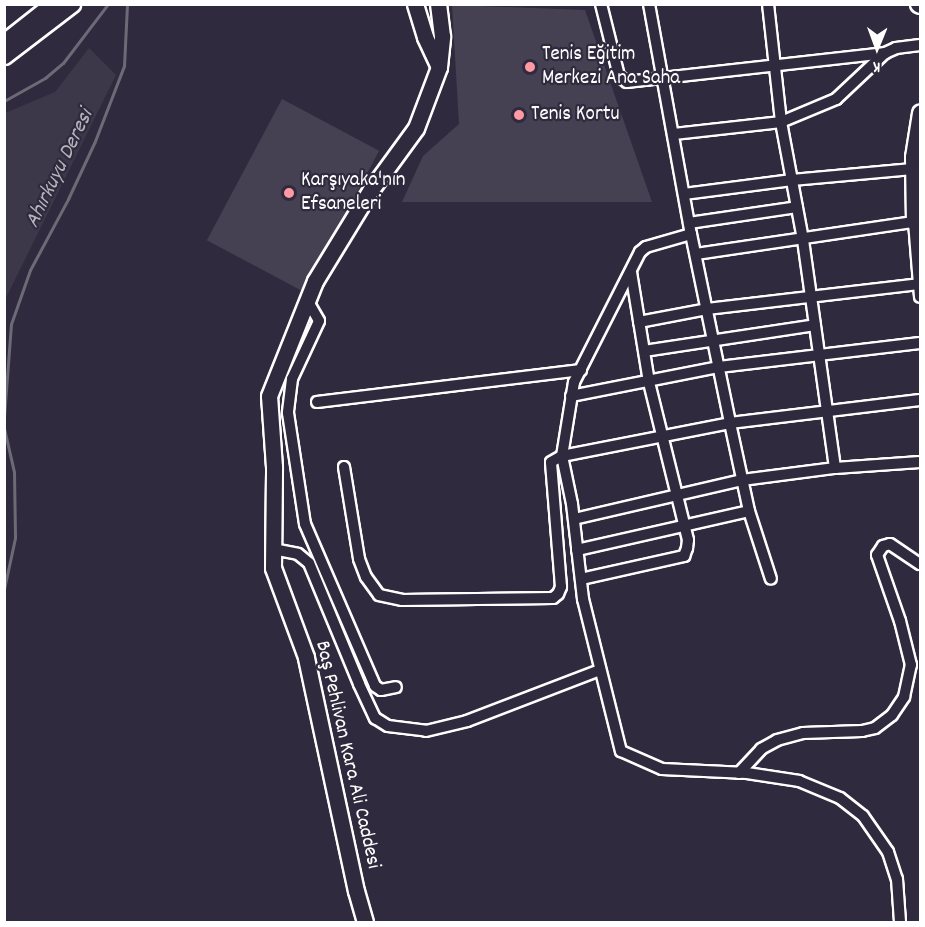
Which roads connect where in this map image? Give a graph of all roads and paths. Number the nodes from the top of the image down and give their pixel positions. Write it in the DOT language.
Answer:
graph roads {
  1 [pos="52,4"];
  2 [pos="72,4"];
  3 [pos="416,4"];
  4 [pos="432,4"];
  5 [pos="438,4"];
  6 [pos="601,4"];
  7 [pos="649,4"];
  8 [pos="768,4"];
  9 [pos="4,42"];
  10 [pos="921,45"];
  11 [pos="885,53"];
  12 [pos="4,56"];
  13 [pos="776,64"];
  14 [pos="439,67"];
  15 [pos="662,80"];
  16 [pos="921,113"];
  17 [pos="781,122"];
  18 [pos="674,134"];
  19 [pos="913,169"];
  20 [pos="792,180"];
  21 [pos="684,194"];
  22 [pos="797,207"];
  23 [pos="918,222"];
  24 [pos="690,228"];
  25 [pos="803,240"];
  26 [pos="696,255"];
  27 [pos="631,271"];
  28 [pos="919,284"];
  29 [pos="811,296"];
  30 [pos="921,297"];
  31 [pos="307,300"];
  32 [pos="707,309"];
  33 [pos="639,322"];
  34 [pos="816,325"];
  35 [pos="713,339"];
  36 [pos="921,343"];
  37 [pos="644,351"];
  38 [pos="820,353"];
  39 [pos="719,367"];
  40 [pos="580,370"];
  41 [pos="649,382"];
  42 [pos="571,396"];
  43 [pos="921,400"];
  44 [pos="317,402"];
  45 [pos="828,411"];
  46 [pos="730,423"];
  47 [pos="663,437"];
  48 [pos="562,456"];
  49 [pos="921,462"];
  50 [pos="344,467"];
  51 [pos="835,468"];
  52 [pos="742,480"];
  53 [pos="677,497"];
  54 [pos="749,511"];
  55 [pos="574,519"];
  56 [pos="684,526"];
  57 [pos="273,549"];
  58 [pos="577,550"];
  59 [pos="921,564"];
  60 [pos="580,579"];
  61 [pos="771,579"];
  62 [pos="600,670"];
  63 [pos="396,687"];
  64 [pos="739,773"];
  65 [pos="365,922"];
  66 [pos="900,922"];
  1 -- 9 [label="street"];
  2 -- 12 [label="street"];
  3 -- 4 [label="street"];
  3 -- 14 [label="street"];
  5 -- 14 [label="street, Baş Pehlivan Kara Ali Caddesi"];
  6 -- 15 [label="street"];
  7 -- 15 [label="street"];
  8 -- 13 [label="street"];
  10 -- 11 [label="street"];
  11 -- 13 [label="street"];
  11 -- 17 [label="street"];
  13 -- 15 [label="street"];
  13 -- 17 [label="street"];
  14 -- 31 [label="street, Baş Pehlivan Kara Ali Caddesi"];
  15 -- 18 [label="street"];
  16 -- 19 [label="street"];
  17 -- 18 [label="street"];
  17 -- 20 [label="street"];
  18 -- 21 [label="street"];
  19 -- 20 [label="street"];
  19 -- 23 [label="street"];
  20 -- 21 [label="street"];
  20 -- 22 [label="street"];
  21 -- 24 [label="street"];
  22 -- 24 [label="street"];
  22 -- 25 [label="street"];
  23 -- 25 [label="street"];
  23 -- 28 [label="street"];
  24 -- 26 [label="street"];
  24 -- 27 [label="street"];
  25 -- 26 [label="street"];
  25 -- 29 [label="street"];
  26 -- 32 [label="street"];
  27 -- 33 [label="street"];
  27 -- 40 [label="street"];
  28 -- 29 [label="street"];
  28 -- 30 [label="street"];
  29 -- 32 [label="street"];
  29 -- 34 [label="street"];
  31 -- 57 [label="street, Baş Pehlivan Kara Ali Caddesi"];
  31 -- 63 [label="street"];
  32 -- 33 [label="street"];
  32 -- 35 [label="street"];
  33 -- 37 [label="street"];
  34 -- 35 [label="street"];
  34 -- 38 [label="street"];
  35 -- 37 [label="street"];
  35 -- 39 [label="street"];
  36 -- 38 [label="street"];
  37 -- 41 [label="street"];
  38 -- 39 [label="street"];
  38 -- 45 [label="street"];
  39 -- 41 [label="street"];
  39 -- 46 [label="street"];
  40 -- 42 [label="street"];
  40 -- 44 [label="street"];
  41 -- 42 [label="street"];
  41 -- 47 [label="street"];
  42 -- 48 [label="street"];
  43 -- 45 [label="street"];
  45 -- 46 [label="street"];
  45 -- 51 [label="street"];
  46 -- 47 [label="street"];
  46 -- 52 [label="street"];
  47 -- 48 [label="street"];
  47 -- 53 [label="street"];
  48 -- 50 [label="street"];
  48 -- 55 [label="street"];
  49 -- 51 [label="street"];
  51 -- 52 [label="street"];
  52 -- 53 [label="street"];
  52 -- 54 [label="street"];
  53 -- 55 [label="street"];
  53 -- 56 [label="street"];
  54 -- 56 [label="street"];
  54 -- 61 [label="street"];
  55 -- 58 [label="street"];
  56 -- 58 [label="street"];
  56 -- 60 [label="street"];
  57 -- 62 [label="street"];
  57 -- 65 [label="street, Baş Pehlivan Kara Ali Caddesi"];
  58 -- 60 [label="street"];
  59 -- 64 [label="street"];
  60 -- 62 [label="street"];
  62 -- 64 [label="street"];
  64 -- 66 [label="street"];
}
